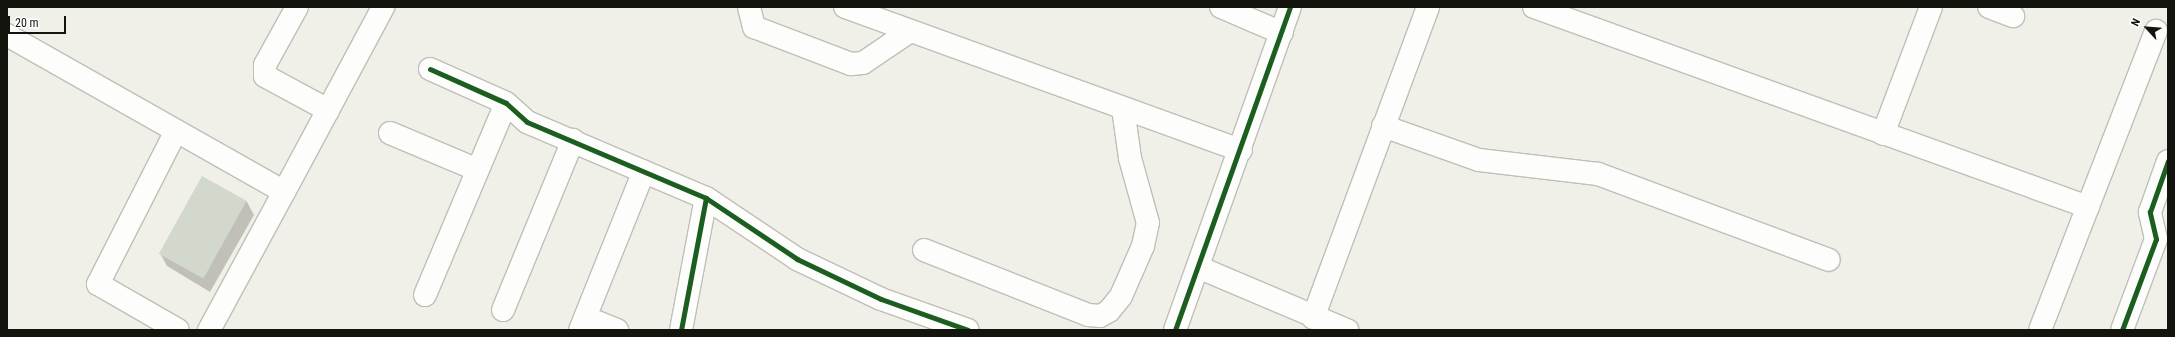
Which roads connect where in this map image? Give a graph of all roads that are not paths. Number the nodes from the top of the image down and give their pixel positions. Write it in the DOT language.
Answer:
graph roads {
  1 [pos="297,7"];
  2 [pos="383,7"];
  3 [pos="749,7"];
  4 [pos="845,7"];
  5 [pos="1221,7"];
  6 [pos="1290,7"];
  7 [pos="1428,7"];
  8 [pos="1534,7"];
  9 [pos="1931,7"];
  10 [pos="1989,7"];
  11 [pos="2013,16"];
  12 [pos="2156,31"];
  13 [pos="908,32"];
  14 [pos="1282,33"];
  15 [pos="7,35"];
  16 [pos="430,69"];
  17 [pos="506,103"];
  18 [pos="1123,108"];
  19 [pos="328,110"];
  20 [pos="1383,126"];
  21 [pos="176,131"];
  22 [pos="390,133"];
  23 [pos="1883,134"];
  24 [pos="573,140"];
  25 [pos="1241,150"];
  26 [pos="2168,161"];
  27 [pos="478,170"];
  28 [pos="644,171"];
  29 [pos="284,192"];
  30 [pos="706,198"];
  31 [pos="2088,206"];
  32 [pos="924,250"];
  33 [pos="1829,260"];
  34 [pos="1200,268"];
  35 [pos="425,295"];
  36 [pos="503,310"];
  37 [pos="1312,318"];
  38 [pos="588,326"];
  39 [pos="178,330"];
  40 [pos="208,330"];
  41 [pos="617,330"];
  42 [pos="681,330"];
  43 [pos="968,330"];
  44 [pos="1175,330"];
  45 [pos="1347,330"];
  46 [pos="2040,330"];
  47 [pos="2122,330"];
  1 -- 19 [label="street"];
  2 -- 19 [label="street"];
  3 -- 13 [label="street"];
  4 -- 13 [label="street"];
  5 -- 14 [label="street"];
  6 -- 14 [label="street"];
  7 -- 20 [label="street"];
  8 -- 23 [label="street"];
  9 -- 23 [label="street"];
  10 -- 11 [label="street"];
  12 -- 31 [label="street"];
  13 -- 18 [label="street"];
  14 -- 25 [label="street"];
  15 -- 21 [label="street"];
  16 -- 17 [label="street"];
  17 -- 24 [label="street"];
  17 -- 27 [label="street"];
  18 -- 25 [label="street"];
  18 -- 32 [label="street"];
  19 -- 29 [label="street"];
  20 -- 33 [label="street"];
  20 -- 37 [label="street"];
  21 -- 29 [label="street"];
  21 -- 39 [label="street"];
  22 -- 27 [label="street"];
  23 -- 31 [label="street"];
  24 -- 28 [label="street"];
  24 -- 36 [label="street"];
  25 -- 34 [label="street"];
  26 -- 47 [label="street"];
  27 -- 35 [label="street"];
  28 -- 30 [label="street"];
  28 -- 38 [label="street"];
  29 -- 40 [label="street"];
  30 -- 42 [label="street"];
  30 -- 43 [label="street"];
  31 -- 46 [label="street"];
  34 -- 37 [label="street"];
  34 -- 44 [label="street"];
  37 -- 45 [label="street"];
  38 -- 41 [label="street"];
}
